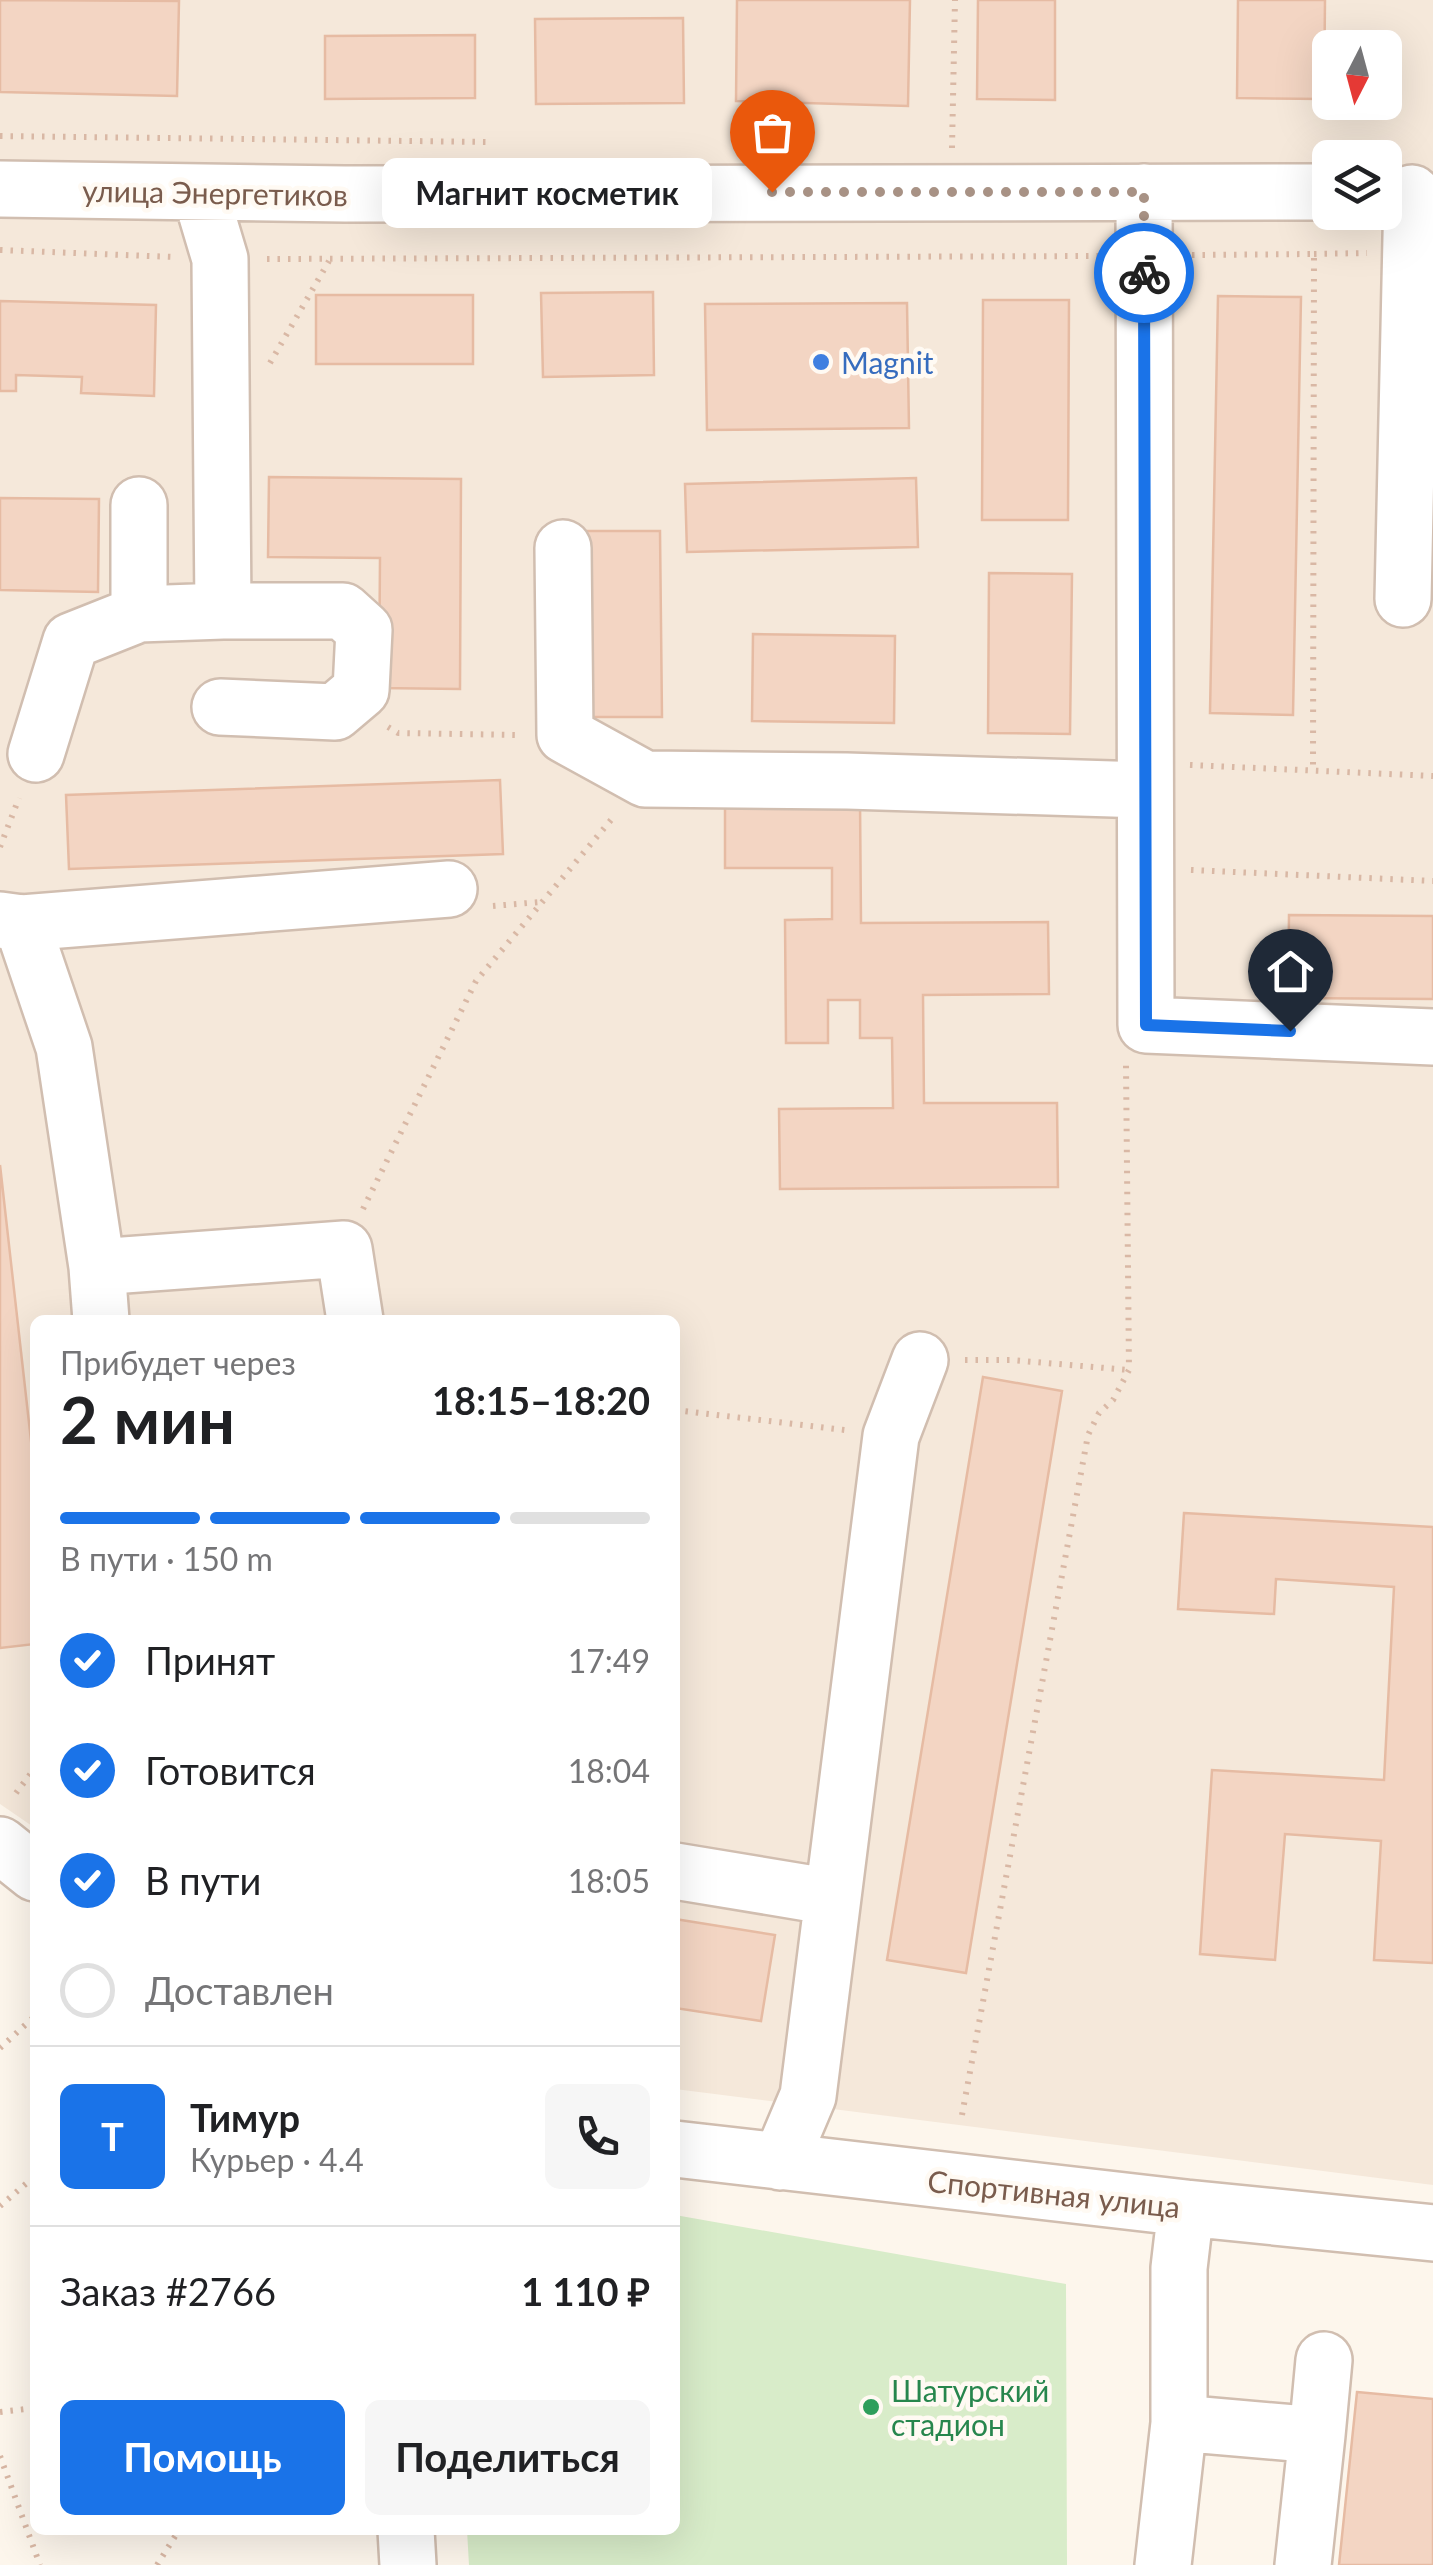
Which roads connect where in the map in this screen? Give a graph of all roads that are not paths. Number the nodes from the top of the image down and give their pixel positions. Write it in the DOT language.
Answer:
graph roads {
  1 [pos="0,188"];
  2 [pos="200,192"];
  3 [pos="1144,192"];
  4 [pos="1312,192"];
  5 [pos="1410,193"];
  6 [pos="139,506"];
  7 [pos="563,548"];
  8 [pos="1403,599"];
  9 [pos="223,611"];
  10 [pos="139,614"];
  11 [pos="220,707"];
  12 [pos="36,754"];
  13 [pos="1145,776"];
  14 [pos="449,889"];
  15 [pos="11,922"];
  16 [pos="1433,1037"];
  17 [pos="99,1294"];
  18 [pos="354,1315"];
  19 [pos="920,1360"];
  20 [pos="0,1844"];
  21 [pos="30,1869"];
  22 [pos="680,1871"];
  23 [pos="832,1897"];
  24 [pos="680,2150"];
  25 [pos="780,2162"];
  26 [pos="1186,2208"];
  27 [pos="1433,2233"];
  28 [pos="1324,2360"];
  29 [pos="1179,2423"];
  30 [pos="1317,2435"];
  31 [pos="406,2535"];
  32 [pos="408,2565"];
  33 [pos="1162,2565"];
  34 [pos="1304,2565"];
  1 -- 2 [label="street, улица Энергетиков"];
  2 -- 3 [label="street, улица Энергетиков"];
  2 -- 9 [label="street"];
  3 -- 4 [label="street, улица Энергетиков"];
  3 -- 13 [label="street"];
  5 -- 8 [label="street"];
  6 -- 10 [label="street"];
  7 -- 13 [label="street"];
  9 -- 10 [label="street"];
  9 -- 11 [label="street"];
  10 -- 12 [label="street"];
  13 -- 16 [label="street"];
  14 -- 15 [label="street"];
  15 -- 17 [label="street"];
  17 -- 18 [label="street"];
  19 -- 23 [label="street"];
  20 -- 21 [label="street"];
  22 -- 23 [label="street"];
  23 -- 25 [label="street"];
  24 -- 25 [label="street, Спортивная улица"];
  25 -- 26 [label="street, Спортивная улица"];
  26 -- 27 [label="street, Спортивная улица"];
  26 -- 29 [label="street"];
  28 -- 30 [label="street"];
  29 -- 30 [label="street"];
  29 -- 33 [label="street"];
  30 -- 34 [label="street"];
  31 -- 32 [label="street"];
}
